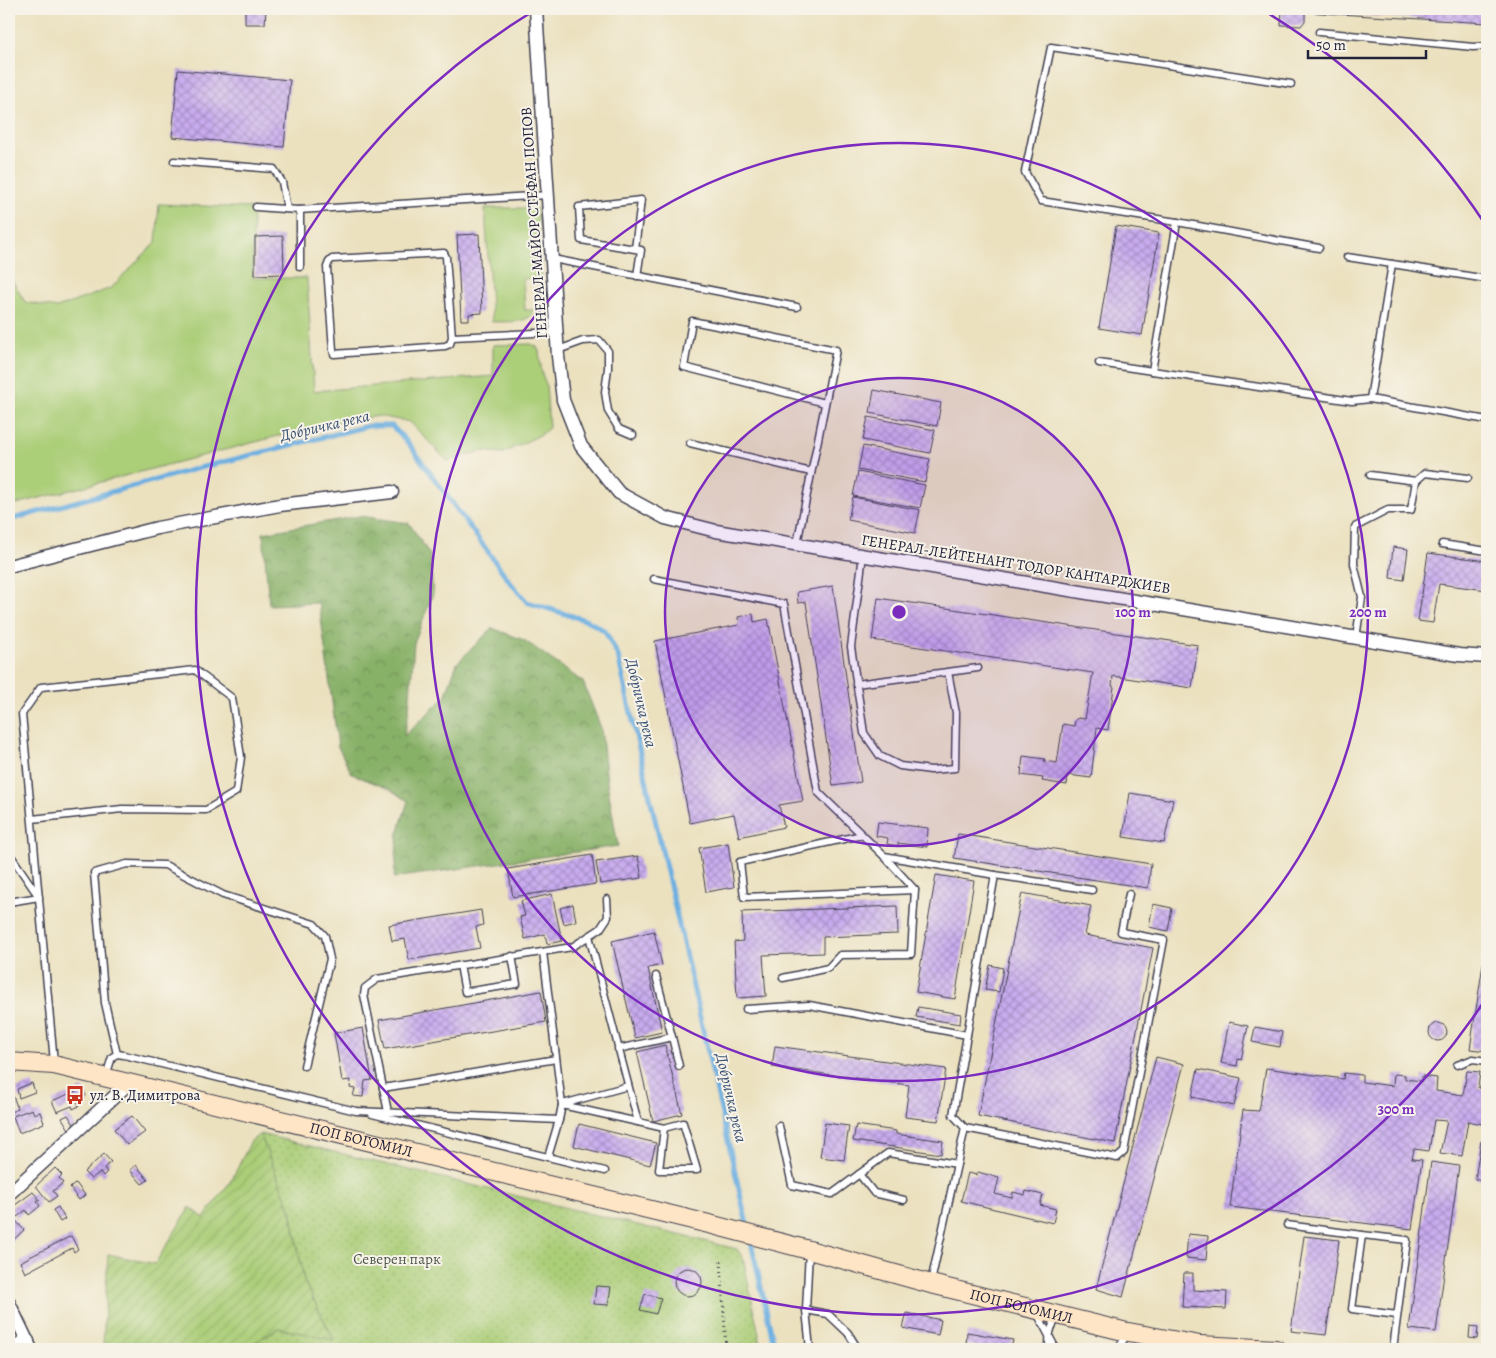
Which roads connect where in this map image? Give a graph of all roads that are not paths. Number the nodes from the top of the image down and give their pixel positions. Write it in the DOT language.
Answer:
graph roads {
  1 [pos="536,9"];
  2 [pos="1320,32"];
  3 [pos="1487,46"];
  4 [pos="1291,84"];
  5 [pos="174,161"];
  6 [pos="548,195"];
  7 [pos="256,207"];
  8 [pos="287,209"];
  9 [pos="300,210"];
  10 [pos="1177,222"];
  11 [pos="635,248"];
  12 [pos="1319,248"];
  13 [pos="1347,257"];
  14 [pos="553,259"];
  15 [pos="1392,264"];
  16 [pos="300,267"];
  17 [pos="636,276"];
  18 [pos="1487,279"];
  19 [pos="796,307"];
  20 [pos="557,332"];
  21 [pos="452,337"];
  22 [pos="558,350"];
  23 [pos="1099,363"];
  24 [pos="1152,371"];
  25 [pos="1370,399"];
  26 [pos="825,403"];
  27 [pos="1487,420"];
  28 [pos="576,433"];
  29 [pos="633,435"];
  30 [pos="690,443"];
  31 [pos="811,472"];
  32 [pos="1370,475"];
  33 [pos="1468,478"];
  34 [pos="1416,481"];
  35 [pos="392,492"];
  36 [pos="796,544"];
  37 [pos="1442,544"];
  38 [pos="1487,551"];
  39 [pos="863,555"];
  40 [pos="9,566"];
  41 [pos="654,578"];
  42 [pos="1356,638"];
  43 [pos="1487,657"];
  44 [pos="978,668"];
  45 [pos="948,672"];
  46 [pos="856,684"];
  47 [pos="32,819"];
  48 [pos="862,835"];
  49 [pos="9,853"];
  50 [pos="884,856"];
  51 [pos="995,876"];
  52 [pos="915,890"];
  53 [pos="1092,890"];
  54 [pos="1129,894"];
  55 [pos="39,897"];
  56 [pos="607,899"];
  57 [pos="9,902"];
  58 [pos="589,936"];
  59 [pos="543,952"];
  60 [pos="512,956"];
  61 [pos="460,965"];
  62 [pos="656,976"];
  63 [pos="783,978"];
  64 [pos="746,1009"];
  65 [pos="967,1035"];
  66 [pos="672,1037"];
  67 [pos="618,1049"];
  68 [pos="117,1054"];
  69 [pos="556,1059"];
  70 [pos="1487,1061"];
  71 [pos="9,1062"];
  72 [pos="54,1065"];
  73 [pos="1456,1065"];
  74 [pos="304,1066"];
  75 [pos="679,1066"];
  76 [pos="105,1078"];
  77 [pos="129,1083"];
  78 [pos="628,1086"];
  79 [pos="383,1088"];
  80 [pos="562,1105"];
  81 [pos="356,1111"];
  82 [pos="388,1112"];
  83 [pos="559,1120"];
  84 [pos="638,1122"];
  85 [pos="779,1126"];
  86 [pos="664,1128"];
  87 [pos="965,1128"];
  88 [pos="548,1157"];
  89 [pos="957,1164"];
  90 [pos="606,1171"];
  91 [pos="859,1174"];
  92 [pos="9,1194"];
  93 [pos="904,1200"];
  94 [pos="1287,1224"];
  95 [pos="1362,1235"];
  96 [pos="809,1250"];
  97 [pos="931,1284"];
  98 [pos="9,1303"];
  99 [pos="806,1310"];
  100 [pos="1035,1310"];
  101 [pos="1397,1315"];
  102 [pos="1060,1316"];
  103 [pos="1128,1332"];
  104 [pos="1049,1337"];
  105 [pos="30,1345"];
  106 [pos="9,1348"];
  107 [pos="810,1349"];
  108 [pos="858,1349"];
  109 [pos="1049,1349"];
  110 [pos="1056,1349"];
  111 [pos="1118,1349"];
  112 [pos="1276,1349"];
  113 [pos="1393,1349"];
  1 -- 6 [label="street, ГЕНЕРАЛ-МАЙОР СТЕФАН ПОПОВ"];
  2 -- 3 [label="lane"];
  4 -- 10 [label="lane"];
  5 -- 8 [label="lane"];
  6 -- 9 [label="lane"];
  6 -- 14 [label="street, ГЕНЕРАЛ-МАЙОР СТЕФАН ПОПОВ"];
  7 -- 8 [label="lane"];
  8 -- 9 [label="lane"];
  9 -- 16 [label="lane"];
  10 -- 12 [label="lane"];
  10 -- 24 [label="lane"];
  11 -- 11 [label="lane"];
  11 -- 17 [label="lane"];
  13 -- 15 [label="lane"];
  14 -- 17 [label="lane"];
  14 -- 20 [label="street, ГЕНЕРАЛ-МАЙОР СТЕФАН ПОПОВ"];
  15 -- 18 [label="lane"];
  15 -- 25 [label="lane"];
  17 -- 19 [label="lane"];
  20 -- 21 [label="lane"];
  20 -- 22 [label="street, ГЕНЕРАЛ-МАЙОР СТЕФАН ПОПОВ"];
  21 -- 21 [label="lane"];
  22 -- 28 [label="street, ГЕНЕРАЛ-МАЙОР СТЕФАН ПОПОВ"];
  22 -- 29 [label="lane"];
  23 -- 24 [label="lane"];
  24 -- 25 [label="lane"];
  25 -- 27 [label="lane"];
  26 -- 26 [label="lane"];
  26 -- 31 [label="lane"];
  28 -- 36 [label="street, ГЕНЕРАЛ-ЛЕЙТЕНАНТ ТОДОР КАНТАРДЖИЕВ"];
  30 -- 31 [label="lane"];
  31 -- 36 [label="lane"];
  32 -- 34 [label="lane"];
  33 -- 34 [label="lane"];
  34 -- 42 [label="lane"];
  35 -- 40 [label="street"];
  36 -- 39 [label="street, ГЕНЕРАЛ-ЛЕЙТЕНАНТ ТОДОР КАНТАРДЖИЕВ"];
  37 -- 38 [label="lane"];
  39 -- 42 [label="street, ГЕНЕРАЛ-ЛЕЙТЕНАНТ ТОДОР КАНТАРДЖИЕВ"];
  39 -- 46 [label="lane"];
  41 -- 48 [label="lane"];
  42 -- 43 [label="street, ГЕНЕРАЛ-ЛЕЙТЕНАНТ ТОДОР КАНТАРДЖИЕВ"];
  44 -- 45 [label="lane"];
  45 -- 46 [label="lane"];
  45 -- 46 [label="lane"];
  47 -- 47 [label="lane"];
  47 -- 55 [label="lane"];
  48 -- 50 [label="lane"];
  48 -- 52 [label="lane"];
  49 -- 55 [label="lane"];
  50 -- 51 [label="lane"];
  50 -- 52 [label="lane"];
  51 -- 53 [label="lane"];
  51 -- 65 [label="lane"];
  52 -- 63 [label="lane"];
  54 -- 87 [label="lane"];
  55 -- 57 [label="lane"];
  55 -- 72 [label="lane"];
  56 -- 58 [label="lane"];
  58 -- 59 [label="lane"];
  58 -- 67 [label="lane"];
  59 -- 60 [label="lane"];
  59 -- 69 [label="lane"];
  60 -- 61 [label="lane"];
  60 -- 61 [label="lane"];
  61 -- 79 [label="lane"];
  62 -- 66 [label="lane"];
  64 -- 65 [label="lane"];
  65 -- 87 [label="lane"];
  66 -- 67 [label="lane"];
  66 -- 75 [label="lane"];
  67 -- 78 [label="lane"];
  68 -- 74 [label="lane"];
  68 -- 76 [label="lane"];
  68 -- 81 [label="lane"];
  69 -- 79 [label="lane"];
  69 -- 80 [label="lane"];
  70 -- 73 [label="lane"];
  71 -- 72 [label="street, ПОП БОГОМИЛ"];
  72 -- 76 [label="street, ПОП БОГОМИЛ"];
  76 -- 77 [label="street, ПОП БОГОМИЛ"];
  77 -- 92 [label="street"];
  77 -- 96 [label="street, ПОП БОГОМИЛ"];
  78 -- 80 [label="lane"];
  78 -- 84 [label="lane"];
  79 -- 82 [label="lane"];
  80 -- 83 [label="lane"];
  80 -- 84 [label="lane"];
  81 -- 82 [label="lane"];
  81 -- 88 [label="lane"];
  82 -- 83 [label="lane"];
  83 -- 88 [label="lane"];
  84 -- 86 [label="lane"];
  85 -- 91 [label="lane"];
  86 -- 86 [label="lane"];
  87 -- 89 [label="lane"];
  88 -- 90 [label="lane"];
  89 -- 91 [label="lane"];
  89 -- 97 [label="lane"];
  91 -- 93 [label="lane"];
  94 -- 95 [label="lane"];
  95 -- 101 [label="lane"];
  95 -- 101 [label="lane"];
  96 -- 97 [label="street, ПОП БОГОМИЛ"];
  96 -- 99 [label="lane"];
  97 -- 100 [label="street, ПОП БОГОМИЛ"];
  98 -- 105 [label="street"];
  99 -- 107 [label="lane"];
  99 -- 108 [label="lane"];
  100 -- 102 [label="street, ПОП БОГОМИЛ"];
  100 -- 104 [label="lane"];
  101 -- 113 [label="lane"];
  102 -- 103 [label="street, ПОП БОГОМИЛ"];
  102 -- 104 [label="lane"];
  103 -- 111 [label="lane"];
  103 -- 112 [label="street, ПОП БОГОМИЛ"];
  104 -- 109 [label="lane"];
  104 -- 110 [label="lane"];
  105 -- 106 [label="street"];
}
